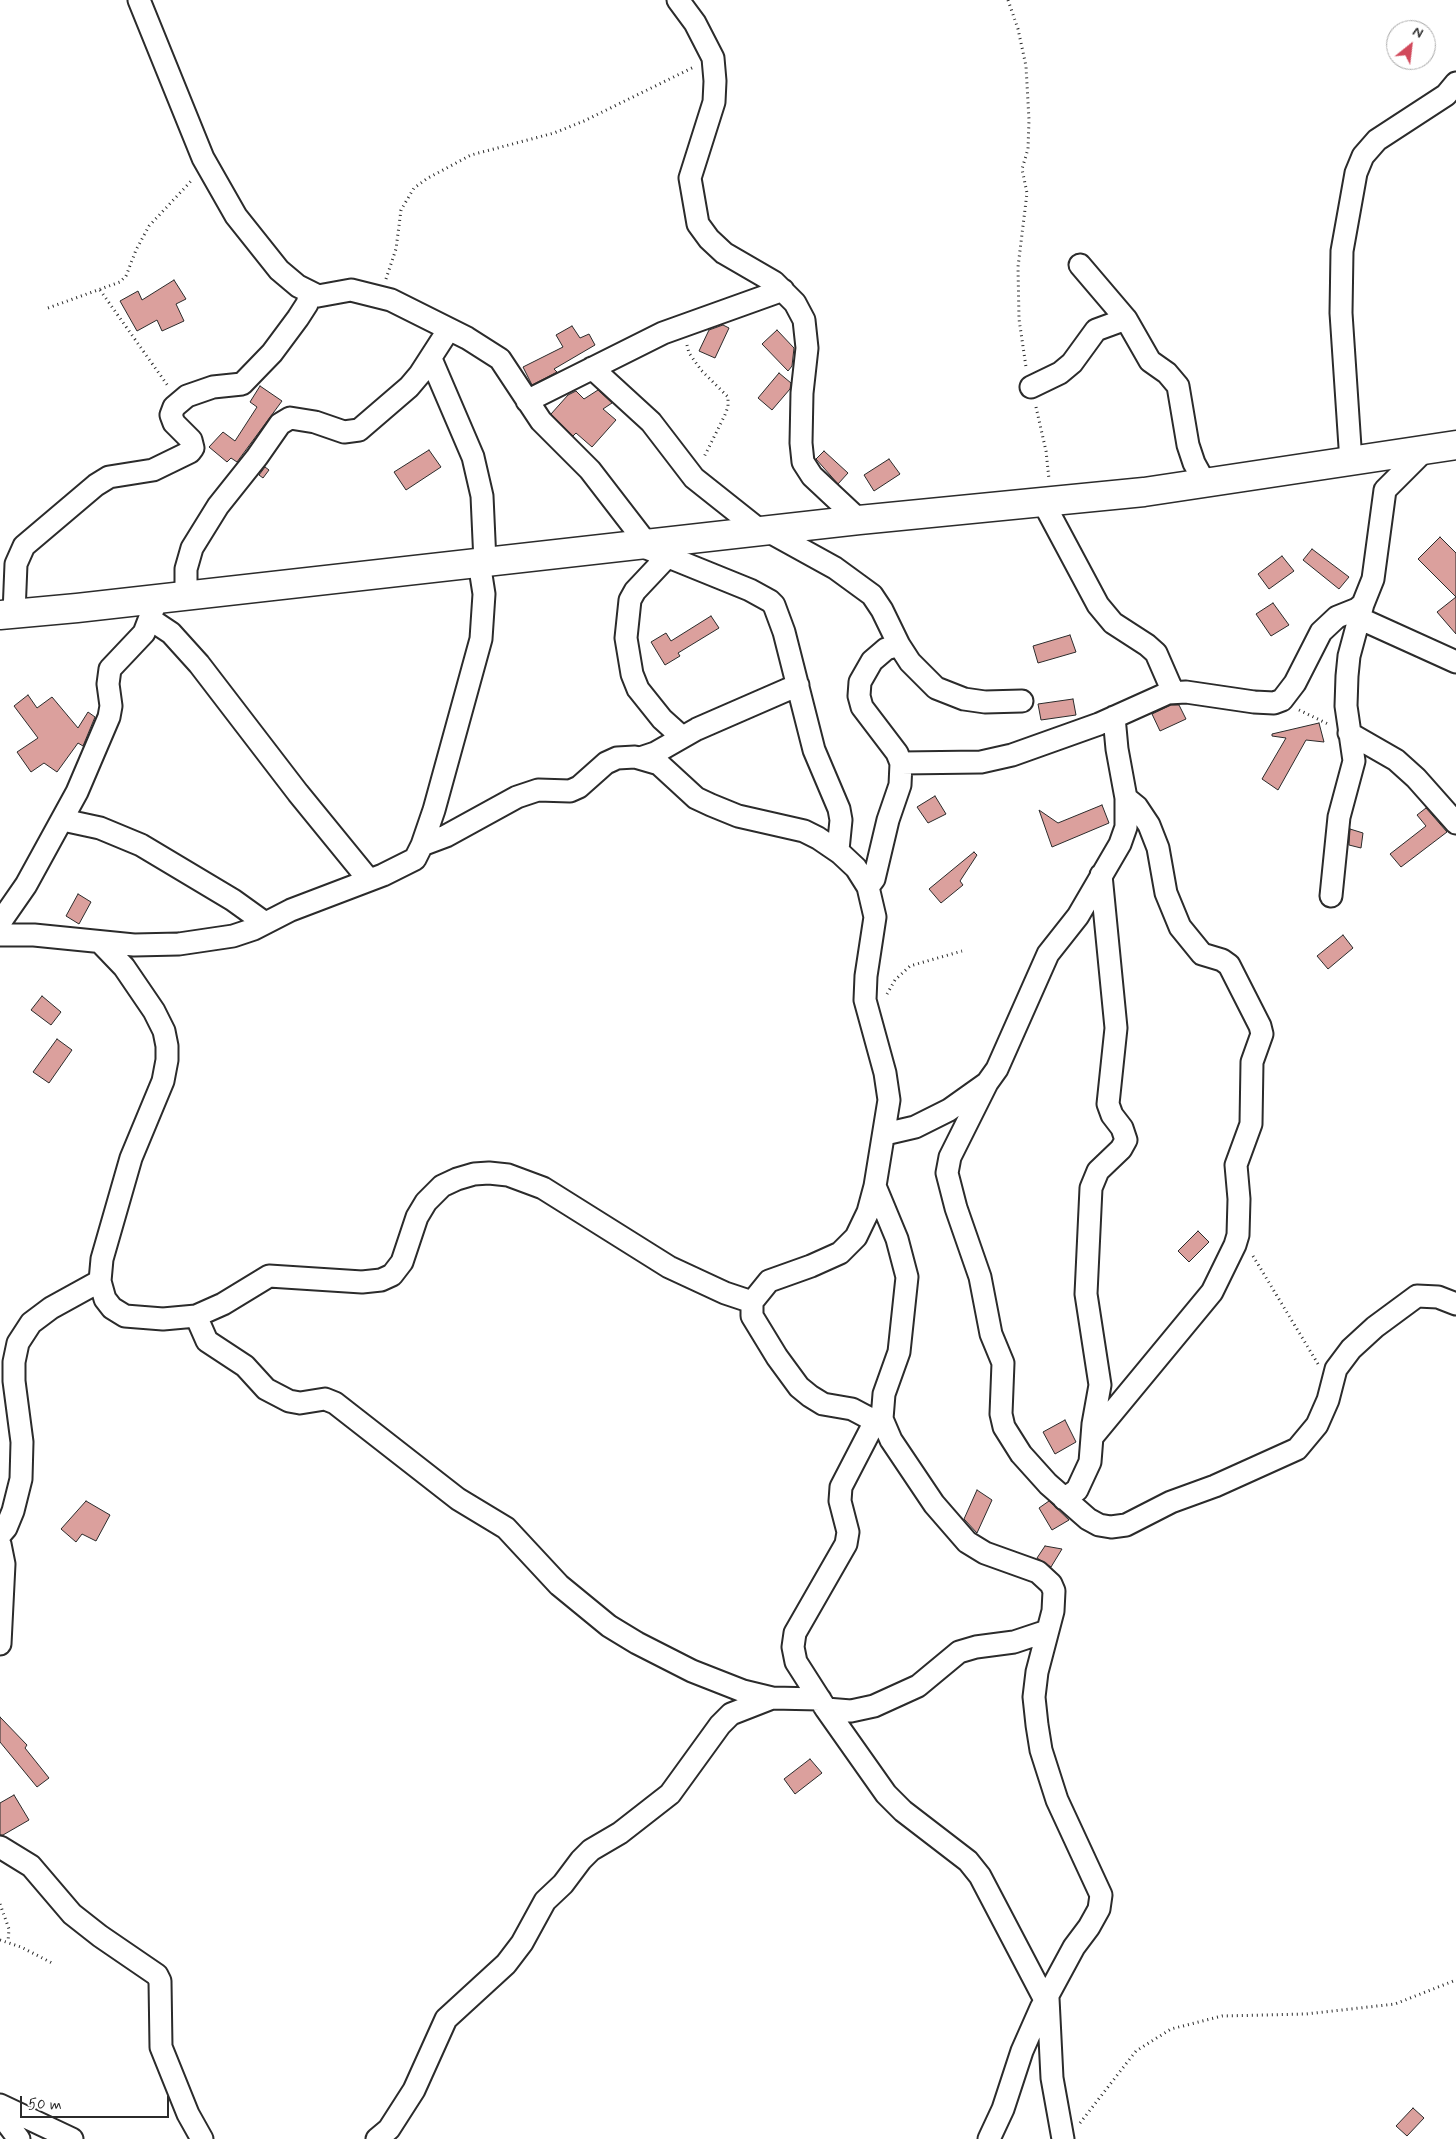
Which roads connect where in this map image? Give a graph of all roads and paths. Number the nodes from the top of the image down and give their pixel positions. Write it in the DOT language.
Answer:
graph roads {
  1 [pos="139,0"];
  2 [pos="678,0"];
  3 [pos="1008,0"];
  4 [pos="713,58"];
  5 [pos="1456,84"];
  6 [pos="208,167"];
  7 [pos="1080,265"];
  8 [pos="100,290"];
  9 [pos="783,290"];
  10 [pos="310,293"];
  11 [pos="391,300"];
  12 [pos="48,308"];
  13 [pos="1126,319"];
  14 [pos="683,325"];
  15 [pos="450,329"];
  16 [pos="430,359"];
  17 [pos="592,368"];
  18 [pos="1031,387"];
  19 [pos="179,401"];
  20 [pos="528,402"];
  21 [pos="1456,445"];
  22 [pos="1425,450"];
  23 [pos="1351,462"];
  24 [pos="694,478"];
  25 [pos="1205,483"];
  26 [pos="1039,502"];
  27 [pos="859,520"];
  28 [pos="765,531"];
  29 [pos="651,549"];
  30 [pos="482,562"];
  31 [pos="186,596"];
  32 [pos="154,609"];
  33 [pos="1362,612"];
  34 [pos="7,614"];
  35 [pos="898,646"];
  36 [pos="1456,662"];
  37 [pos="798,685"];
  38 [pos="1173,692"];
  39 [pos="1282,700"];
  40 [pos="1022,701"];
  41 [pos="1114,717"];
  42 [pos="1349,733"];
  43 [pos="682,736"];
  44 [pos="640,758"];
  45 [pos="901,763"];
  46 [pos="1126,798"];
  47 [pos="62,820"];
  48 [pos="1456,823"];
  49 [pos="422,845"];
  50 [pos="840,853"];
  51 [pos="1101,875"];
  52 [pos="369,880"];
  53 [pos="868,888"];
  54 [pos="1331,896"];
  55 [pos="265,923"];
  56 [pos="0,925"];
  57 [pos="100,942"];
  58 [pos="962,951"];
  59 [pos="869,1019"];
  60 [pos="987,1083"];
  61 [pos="885,1134"];
  62 [pos="876,1186"];
  63 [pos="1238,1235"];
  64 [pos="100,1281"];
  65 [pos="752,1302"];
  66 [pos="1456,1304"];
  67 [pos="196,1316"];
  68 [pos="1332,1387"];
  69 [pos="882,1420"];
  70 [pos="1093,1436"];
  71 [pos="1064,1499"];
  72 [pos="0,1535"];
  73 [pos="0,1544"];
  74 [pos="1047,1631"];
  75 [pos="0,1644"];
  76 [pos="772,1698"];
  77 [pos="823,1704"];
  78 [pos="0,1847"];
  79 [pos="0,1904"];
  80 [pos="0,1940"];
  81 [pos="8,1942"];
  82 [pos="52,1963"];
  83 [pos="1456,1980"];
  84 [pos="1047,1997"];
  85 [pos="0,2105"];
  86 [pos="0,2114"];
  87 [pos="1069,2135"];
  88 [pos="19,2139"];
  89 [pos="72,2139"];
  90 [pos="202,2139"];
  91 [pos="377,2139"];
  92 [pos="988,2139"];
  1 -- 6 [label="street"];
  2 -- 4 [label="street"];
  3 -- 18 [label="path"];
  4 -- 9 [label="street"];
  4 -- 11 [label="path"];
  5 -- 23 [label="street"];
  6 -- 8 [label="path"];
  6 -- 10 [label="street"];
  7 -- 13 [label="street"];
  8 -- 12 [label="path"];
  8 -- 19 [label="path"];
  9 -- 14 [label="street"];
  9 -- 27 [label="street"];
  10 -- 11 [label="street"];
  10 -- 19 [label="street"];
  11 -- 15 [label="street"];
  13 -- 18 [label="street"];
  13 -- 25 [label="street"];
  14 -- 17 [label="street"];
  14 -- 24 [label="path"];
  15 -- 16 [label="street"];
  15 -- 20 [label="street"];
  16 -- 30 [label="street"];
  16 -- 31 [label="street"];
  17 -- 20 [label="street"];
  17 -- 24 [label="street"];
  18 -- 26 [label="path"];
  19 -- 34 [label="street"];
  20 -- 29 [label="street"];
  21 -- 22 [label="street"];
  22 -- 23 [label="street"];
  22 -- 33 [label="street"];
  23 -- 25 [label="street"];
  24 -- 28 [label="street"];
  25 -- 26 [label="street"];
  26 -- 27 [label="street"];
  26 -- 38 [label="street"];
  27 -- 28 [label="street"];
  28 -- 29 [label="street"];
  28 -- 35 [label="street"];
  29 -- 30 [label="street"];
  29 -- 37 [label="street"];
  29 -- 43 [label="street"];
  30 -- 31 [label="street"];
  30 -- 49 [label="street"];
  31 -- 32 [label="street"];
  32 -- 34 [label="street"];
  32 -- 47 [label="street"];
  32 -- 52 [label="street"];
  33 -- 36 [label="street"];
  33 -- 39 [label="street"];
  33 -- 42 [label="street"];
  35 -- 40 [label="street"];
  35 -- 45 [label="street"];
  37 -- 43 [label="street"];
  37 -- 50 [label="street"];
  38 -- 39 [label="street"];
  38 -- 41 [label="street"];
  39 -- 42 [label="path"];
  41 -- 45 [label="street"];
  41 -- 46 [label="street"];
  42 -- 48 [label="street"];
  42 -- 54 [label="street"];
  43 -- 44 [label="street"];
  44 -- 49 [label="street"];
  44 -- 50 [label="street"];
  45 -- 53 [label="street"];
  46 -- 51 [label="street"];
  46 -- 63 [label="street"];
  47 -- 55 [label="street"];
  47 -- 56 [label="street"];
  49 -- 52 [label="street"];
  50 -- 53 [label="street"];
  51 -- 60 [label="street"];
  51 -- 70 [label="street"];
  52 -- 55 [label="street"];
  53 -- 59 [label="street"];
  55 -- 57 [label="street"];
  56 -- 57 [label="street"];
  57 -- 64 [label="street"];
  58 -- 59 [label="path"];
  59 -- 61 [label="street"];
  60 -- 61 [label="street"];
  60 -- 71 [label="street"];
  61 -- 62 [label="street"];
  62 -- 65 [label="street"];
  62 -- 69 [label="street"];
  63 -- 68 [label="path"];
  63 -- 70 [label="street"];
  64 -- 67 [label="street"];
  64 -- 72 [label="street"];
  65 -- 67 [label="street"];
  65 -- 69 [label="street"];
  66 -- 68 [label="street"];
  67 -- 76 [label="street"];
  68 -- 71 [label="street"];
  69 -- 74 [label="street"];
  69 -- 77 [label="street"];
  70 -- 71 [label="street"];
  73 -- 75 [label="street"];
  74 -- 77 [label="street"];
  74 -- 84 [label="street"];
  76 -- 77 [label="street"];
  76 -- 91 [label="street"];
  77 -- 84 [label="street"];
  78 -- 90 [label="street"];
  79 -- 81 [label="path"];
  80 -- 81 [label="path"];
  81 -- 82 [label="path"];
  83 -- 87 [label="path"];
  84 -- 87 [label="street"];
  84 -- 92 [label="street"];
  85 -- 89 [label="street"];
  86 -- 88 [label="street"];
}
